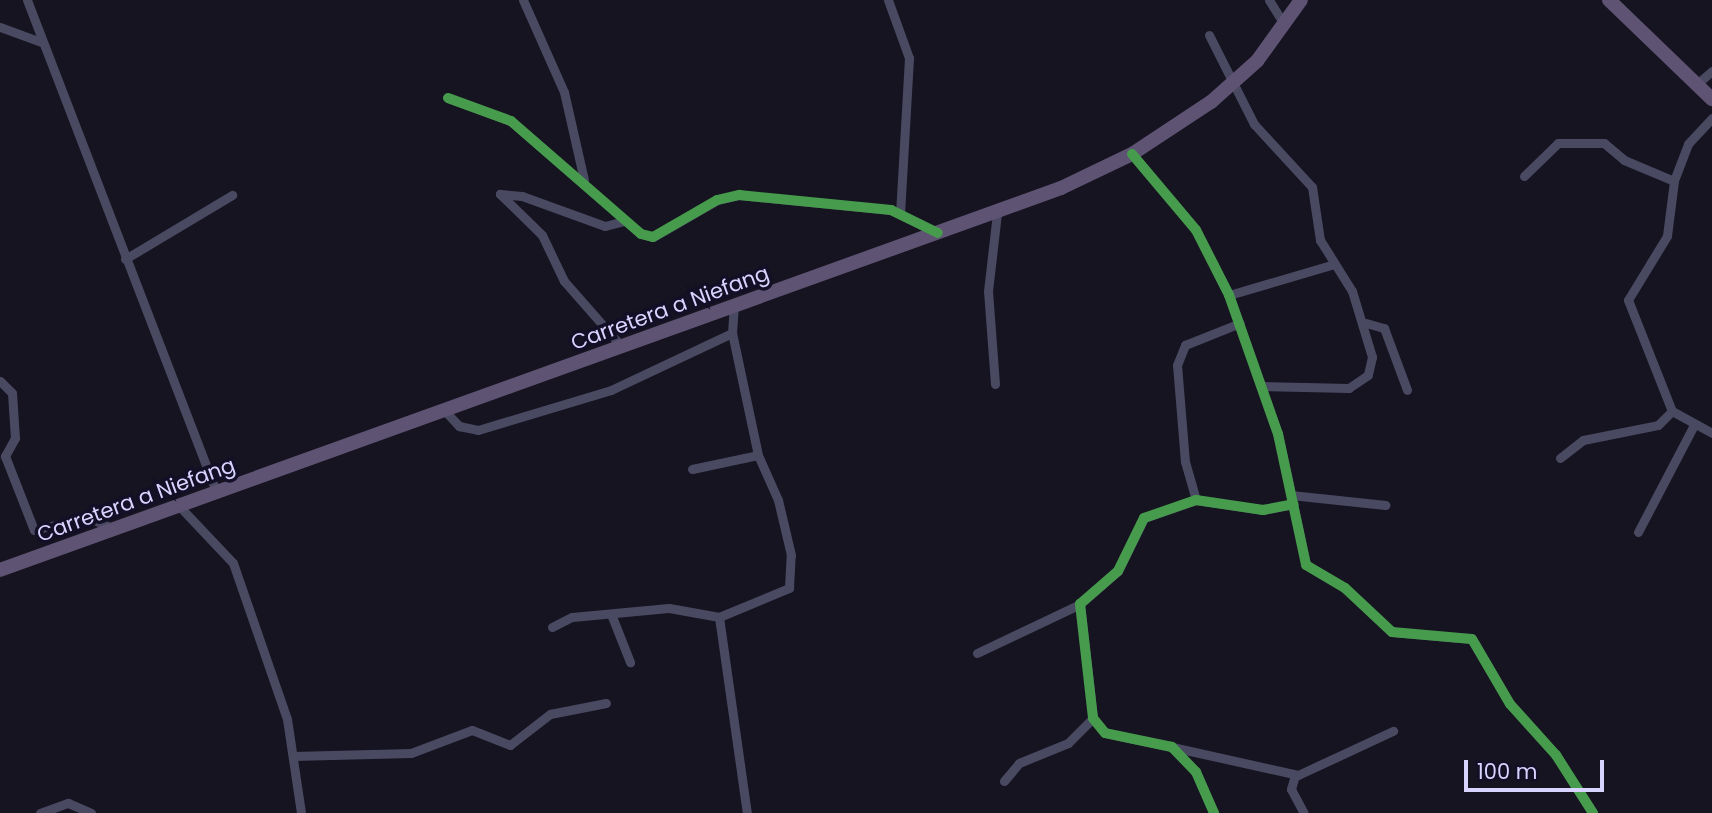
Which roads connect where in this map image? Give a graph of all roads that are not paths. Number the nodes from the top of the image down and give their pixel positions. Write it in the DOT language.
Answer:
graph roads {
  1 [pos="27,0"];
  2 [pos="523,0"];
  3 [pos="888,0"];
  4 [pos="1269,0"];
  5 [pos="1301,0"];
  6 [pos="1609,0"];
  7 [pos="1283,22"];
  8 [pos="0,27"];
  9 [pos="1209,35"];
  10 [pos="41,41"];
  11 [pos="1712,71"];
  12 [pos="1697,84"];
  13 [pos="1231,86"];
  14 [pos="448,98"];
  15 [pos="1712,99"];
  16 [pos="1712,118"];
  17 [pos="1132,154"];
  18 [pos="1524,176"];
  19 [pos="584,181"];
  20 [pos="1674,181"];
  21 [pos="232,195"];
  22 [pos="900,213"];
  23 [pos="997,213"];
  24 [pos="624,221"];
  25 [pos="938,233"];
  26 [pos="125,259"];
  27 [pos="1334,264"];
  28 [pos="1230,295"];
  29 [pos="734,307"];
  30 [pos="1240,323"];
  31 [pos="1366,323"];
  32 [pos="732,333"];
  33 [pos="622,347"];
  34 [pos="0,381"];
  35 [pos="995,384"];
  36 [pos="1262,386"];
  37 [pos="1407,390"];
  38 [pos="445,411"];
  39 [pos="1672,411"];
  40 [pos="1693,427"];
  41 [pos="1712,433"];
  42 [pos="758,455"];
  43 [pos="1560,458"];
  44 [pos="692,468"];
  45 [pos="217,494"];
  46 [pos="1196,500"];
  47 [pos="1292,500"];
  48 [pos="1385,505"];
  49 [pos="180,507"];
  50 [pos="115,530"];
  51 [pos="1639,532"];
  52 [pos="0,570"];
  53 [pos="1080,604"];
  54 [pos="611,614"];
  55 [pos="719,617"];
  56 [pos="552,628"];
  57 [pos="977,653"];
  58 [pos="630,662"];
  59 [pos="606,703"];
  60 [pos="1093,718"];
  61 [pos="1393,731"];
  62 [pos="1171,747"];
  63 [pos="293,756"];
  64 [pos="1295,775"];
  65 [pos="1004,781"];
  66 [pos="40,813"];
  67 [pos="91,813"];
  68 [pos="301,813"];
  69 [pos="747,813"];
  70 [pos="1214,813"];
  71 [pos="1304,813"];
  72 [pos="1593,813"];
  1 -- 10 [label="street"];
  2 -- 19 [label="street"];
  3 -- 22 [label="street"];
  4 -- 7 [label="street"];
  5 -- 7 [label="main road, Carretera a Niefang"];
  6 -- 12 [label="main road"];
  7 -- 13 [label="main road, Carretera a Niefang"];
  8 -- 10 [label="street"];
  9 -- 13 [label="street"];
  10 -- 26 [label="street"];
  11 -- 12 [label="street"];
  12 -- 15 [label="main road"];
  13 -- 17 [label="main road, Carretera a Niefang"];
  13 -- 27 [label="street"];
  14 -- 19 [label="street"];
  16 -- 20 [label="street"];
  17 -- 23 [label="main road, Carretera a Niefang"];
  17 -- 28 [label="street"];
  18 -- 20 [label="street"];
  19 -- 24 [label="street"];
  20 -- 39 [label="street"];
  21 -- 26 [label="street"];
  22 -- 24 [label="street"];
  22 -- 25 [label="street"];
  23 -- 25 [label="main road, Carretera a Niefang"];
  23 -- 35 [label="street"];
  24 -- 33 [label="street"];
  25 -- 29 [label="main road, Carretera a Niefang"];
  26 -- 45 [label="street"];
  27 -- 28 [label="street"];
  27 -- 31 [label="street"];
  28 -- 30 [label="street"];
  29 -- 32 [label="street"];
  29 -- 33 [label="main road, Carretera a Niefang"];
  30 -- 36 [label="street"];
  30 -- 46 [label="street"];
  31 -- 36 [label="street"];
  31 -- 37 [label="street"];
  32 -- 38 [label="street"];
  32 -- 42 [label="street"];
  33 -- 38 [label="main road, Carretera a Niefang"];
  34 -- 50 [label="street"];
  36 -- 47 [label="street"];
  38 -- 45 [label="main road, Carretera a Niefang"];
  39 -- 40 [label="street"];
  39 -- 43 [label="street"];
  40 -- 41 [label="street"];
  40 -- 51 [label="street"];
  42 -- 44 [label="street"];
  42 -- 55 [label="street"];
  45 -- 49 [label="main road, Carretera a Niefang"];
  46 -- 47 [label="street"];
  46 -- 53 [label="street"];
  47 -- 48 [label="street"];
  47 -- 72 [label="street"];
  49 -- 50 [label="main road, Carretera a Niefang"];
  49 -- 63 [label="street"];
  50 -- 52 [label="main road, Carretera a Niefang"];
  53 -- 57 [label="street"];
  53 -- 60 [label="street"];
  54 -- 55 [label="street"];
  54 -- 56 [label="street"];
  54 -- 58 [label="street"];
  55 -- 69 [label="street"];
  59 -- 63 [label="street"];
  60 -- 62 [label="street"];
  60 -- 65 [label="street"];
  61 -- 64 [label="street"];
  62 -- 64 [label="street"];
  62 -- 70 [label="street"];
  63 -- 68 [label="street"];
  64 -- 71 [label="street"];
  66 -- 67 [label="street"];
}
